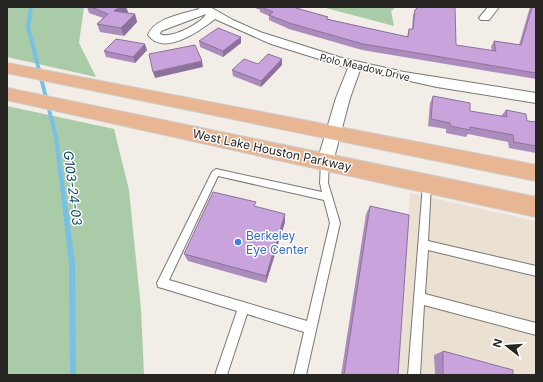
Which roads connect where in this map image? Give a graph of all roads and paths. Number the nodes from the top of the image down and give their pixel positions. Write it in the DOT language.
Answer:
graph roads {
  1 [pos="334,7"];
  2 [pos="345,7"];
  3 [pos="494,7"];
  4 [pos="209,10"];
  5 [pos="485,18"];
  6 [pos="355,66"];
  7 [pos="7,68"];
  8 [pos="7,94"];
  9 [pos="536,98"];
  10 [pos="332,133"];
  11 [pos="325,162"];
  12 [pos="536,173"];
  13 [pos="427,184"];
  14 [pos="328,197"];
  15 [pos="536,207"];
  16 [pos="424,245"];
  17 [pos="536,271"];
  18 [pos="420,298"];
  19 [pos="244,308"];
  20 [pos="311,328"];
  21 [pos="536,329"];
  22 [pos="222,375"];
  23 [pos="300,375"];
  24 [pos="414,375"];
  1 -- 2 [label="path"];
  3 -- 5 [label="street"];
  4 -- 6 [label="street, Polo Meadow Drive"];
  6 -- 9 [label="street, Polo Meadow Drive"];
  6 -- 10 [label="street"];
  7 -- 10 [label="main road"];
  8 -- 11 [label="main road, West Lake Houston Parkway"];
  10 -- 11 [label="street"];
  10 -- 12 [label="main road"];
  11 -- 13 [label="main road, West Lake Houston Parkway"];
  11 -- 14 [label="lane"];
  13 -- 15 [label="main road, West Lake Houston Parkway"];
  13 -- 16 [label="lane"];
  14 -- 19 [label="lane"];
  14 -- 20 [label="lane"];
  16 -- 17 [label="lane"];
  16 -- 18 [label="lane"];
  18 -- 21 [label="lane"];
  18 -- 24 [label="lane"];
  19 -- 20 [label="lane"];
  19 -- 22 [label="lane"];
  20 -- 23 [label="lane"];
}
